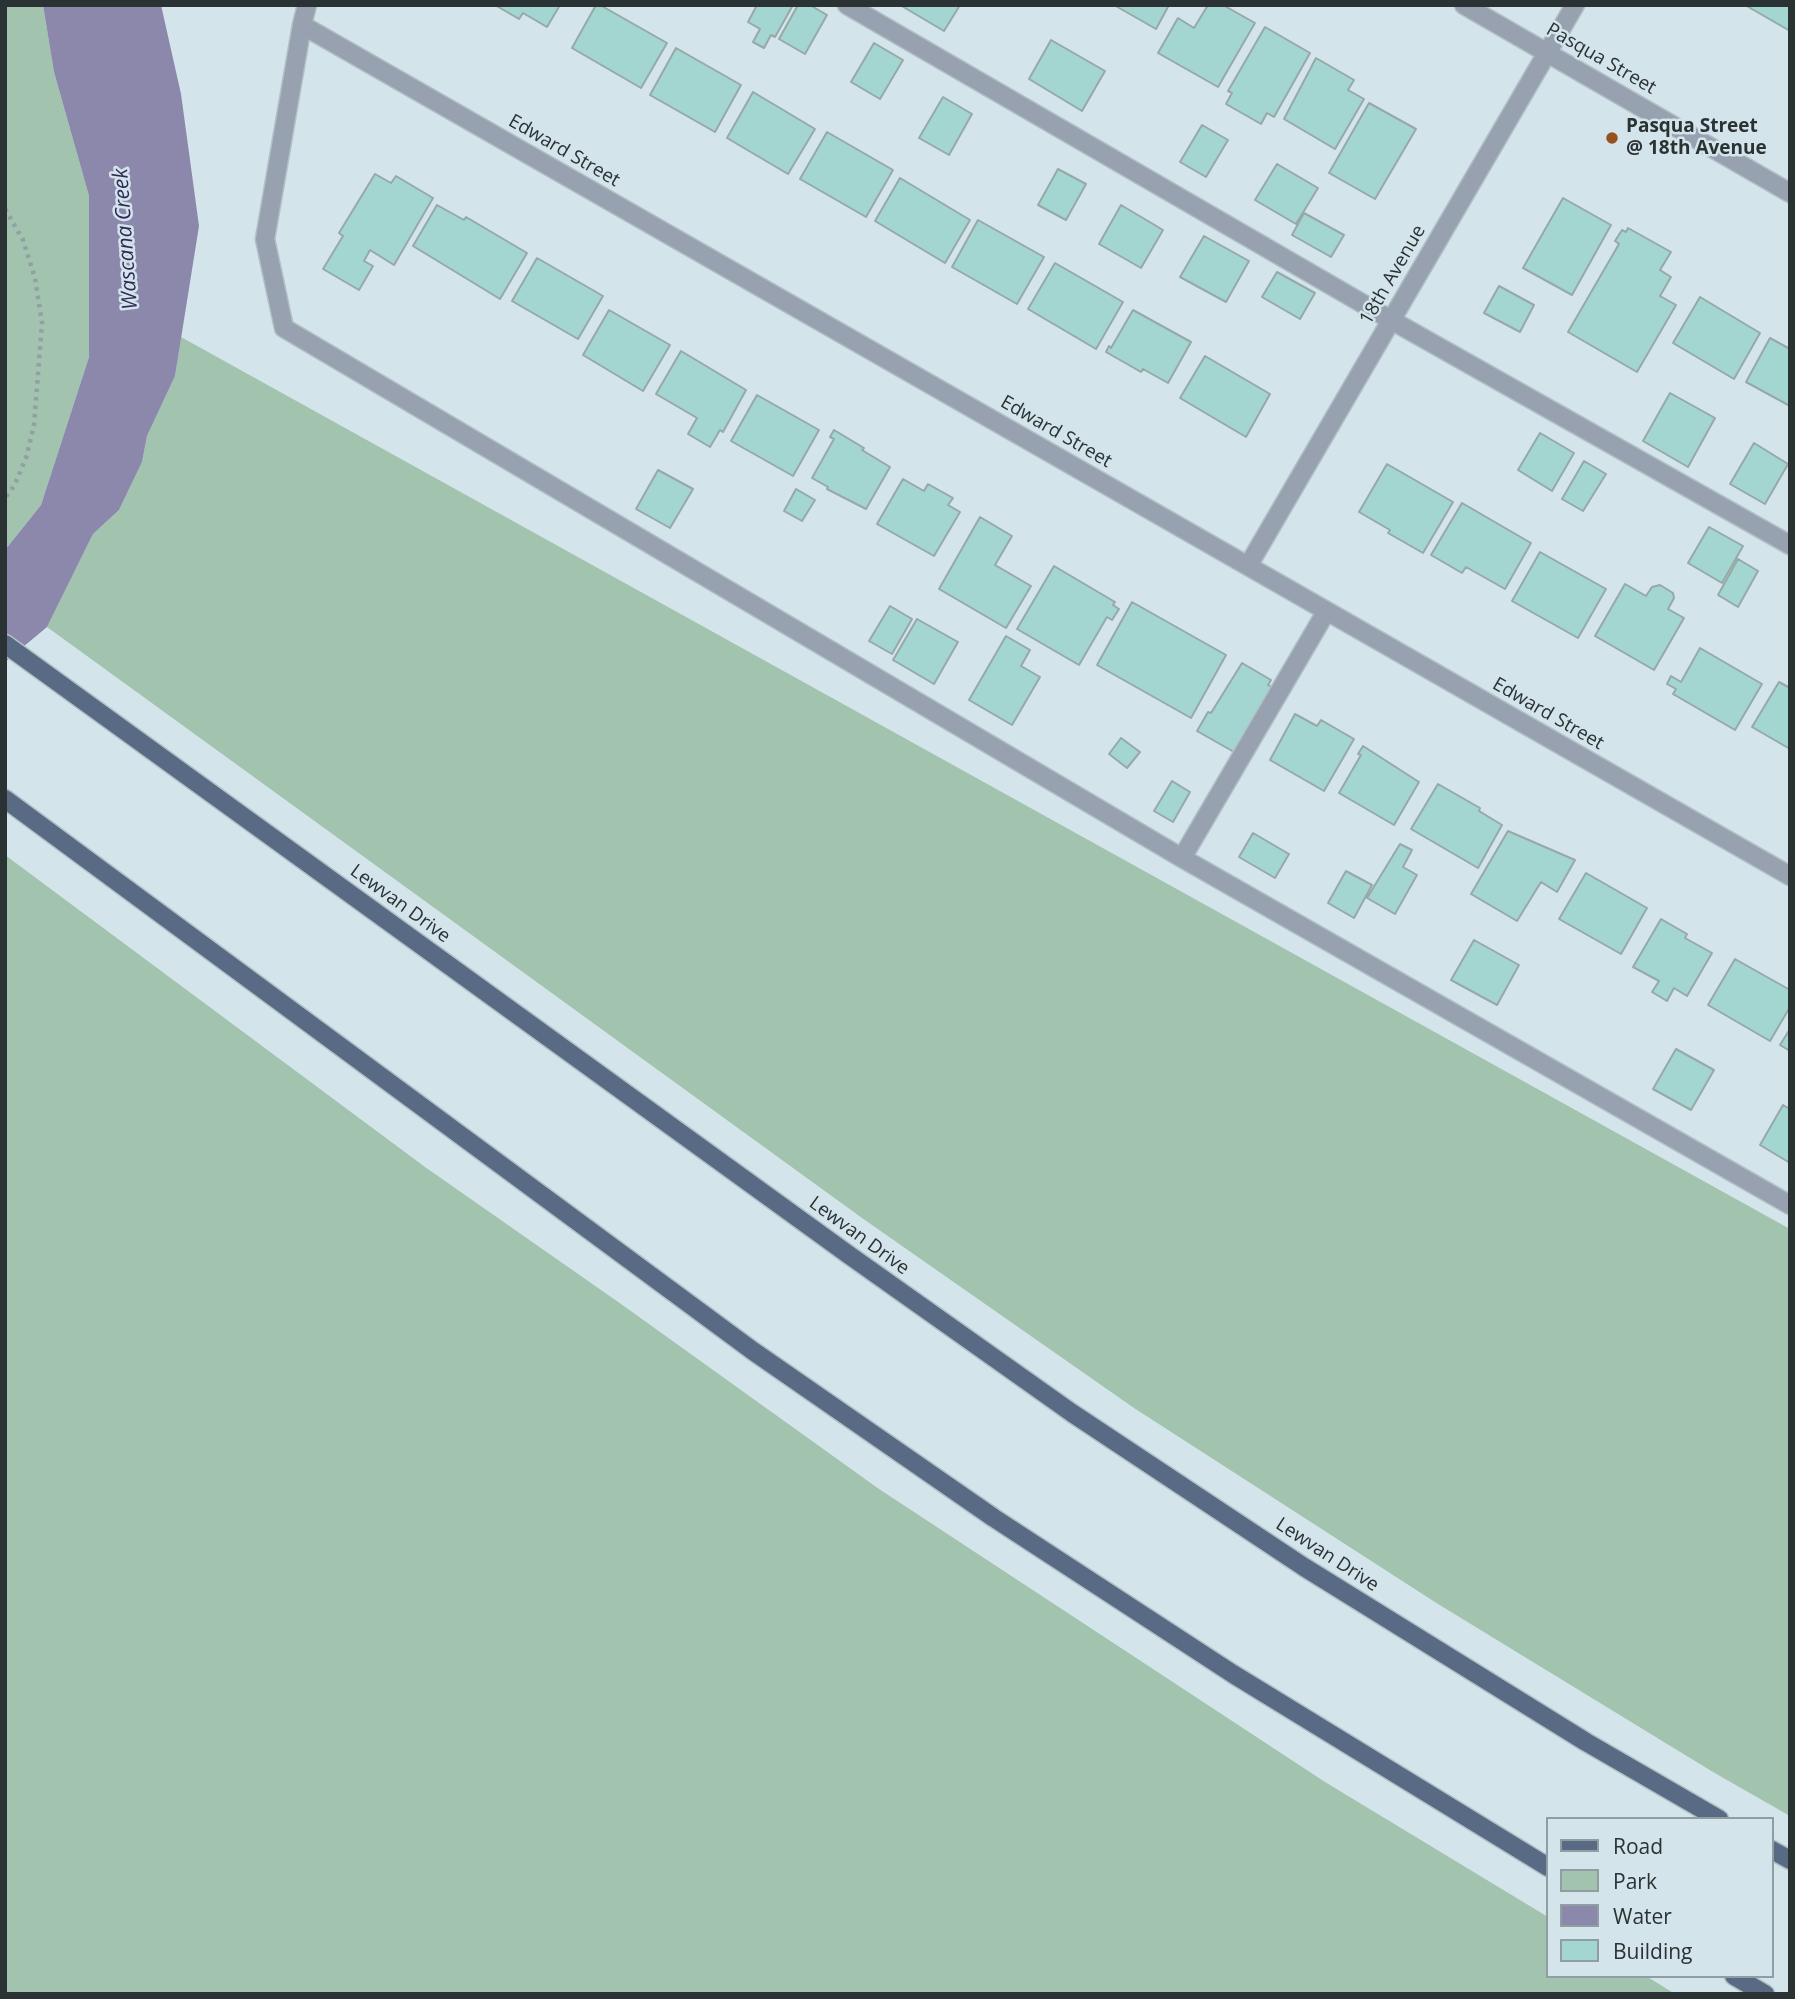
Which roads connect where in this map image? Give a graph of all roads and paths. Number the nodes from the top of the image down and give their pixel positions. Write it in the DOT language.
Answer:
graph roads {
  1 [pos="307,5"];
  2 [pos="847,5"];
  3 [pos="1464,5"];
  4 [pos="1575,5"];
  5 [pos="302,25"];
  6 [pos="1548,52"];
  7 [pos="1790,192"];
  8 [pos="5,209"];
  9 [pos="1391,320"];
  10 [pos="5,498"];
  11 [pos="1790,545"];
  12 [pos="1248,566"];
  13 [pos="1325,612"];
  14 [pos="5,644"];
  15 [pos="8,801"];
  16 [pos="1182,858"];
  17 [pos="1790,876"];
  18 [pos="1790,1206"];
  19 [pos="1716,1817"];
  20 [pos="1774,1851"];
  21 [pos="1790,1860"];
  22 [pos="1546,1866"];
  23 [pos="1737,1978"];
  24 [pos="1765,1994"];
  1 -- 5 [label="street"];
  2 -- 9 [label="street"];
  3 -- 6 [label="street, Pasqua Street"];
  4 -- 6 [label="street, 18th Avenue"];
  5 -- 12 [label="street, Edward Street"];
  5 -- 16 [label="street"];
  6 -- 7 [label="street, Pasqua Street"];
  6 -- 9 [label="street, 18th Avenue"];
  8 -- 10 [label="path"];
  9 -- 11 [label="street"];
  9 -- 12 [label="street, 18th Avenue"];
  12 -- 13 [label="street, Edward Street"];
  13 -- 16 [label="street"];
  13 -- 17 [label="street, Edward Street"];
  14 -- 19 [label="main road, Lewvan Drive"];
  15 -- 22 [label="main road"];
  16 -- 18 [label="street"];
  20 -- 21 [label="main road"];
  23 -- 24 [label="main road"];
}
